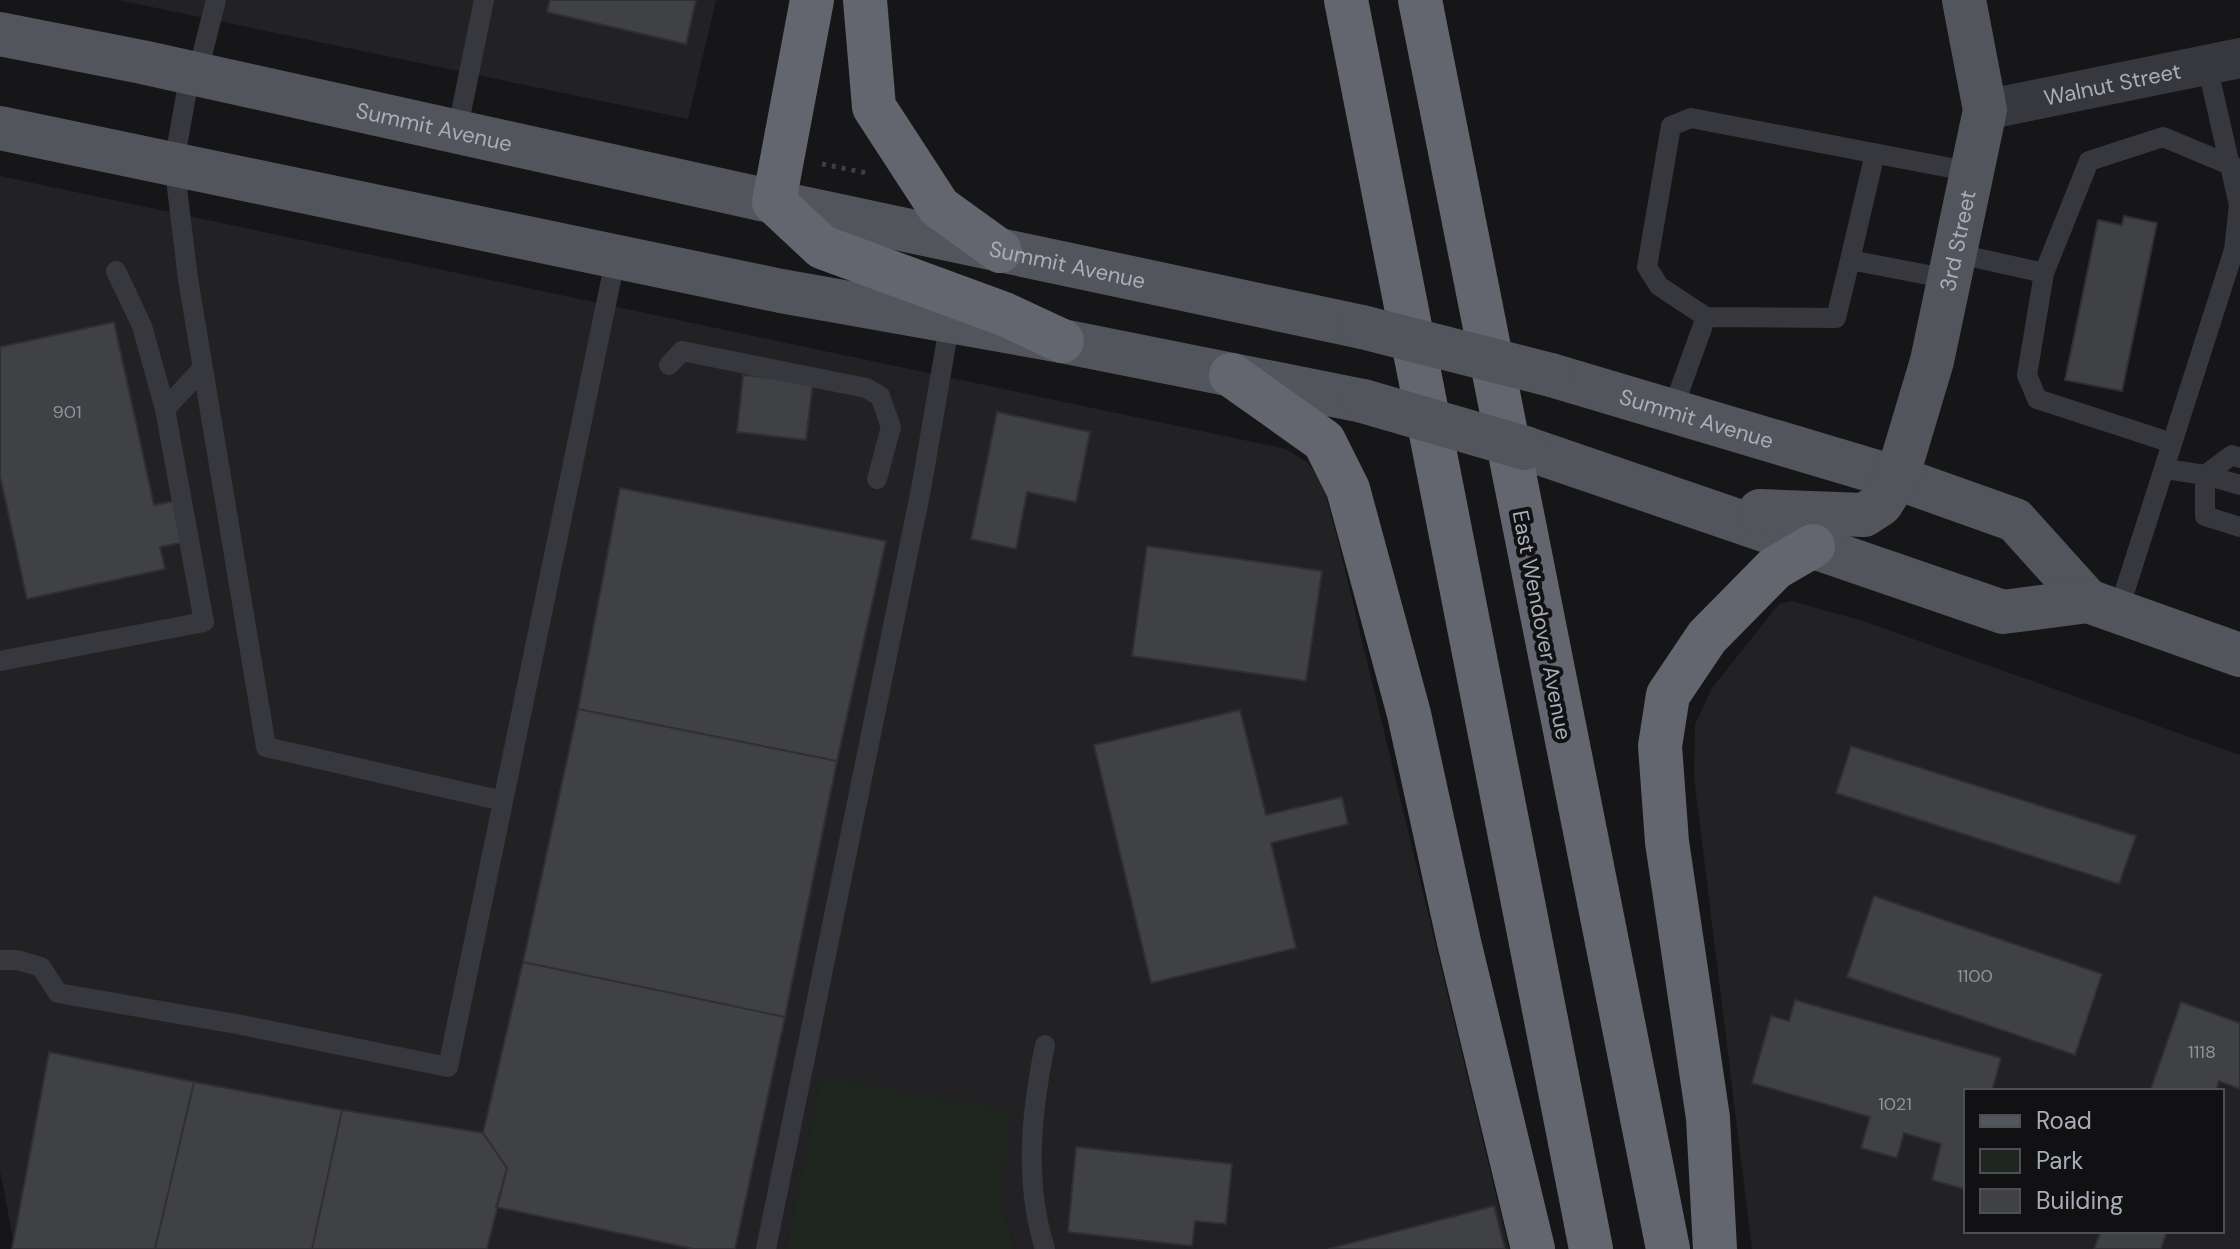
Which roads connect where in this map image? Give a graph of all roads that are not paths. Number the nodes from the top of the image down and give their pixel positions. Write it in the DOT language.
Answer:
graph roads {
  1 [pos="216,0"];
  2 [pos="484,0"];
  3 [pos="812,0"];
  4 [pos="865,0"];
  5 [pos="1316,0"];
  6 [pos="1346,0"];
  7 [pos="1420,0"];
  8 [pos="1964,0"];
  9 [pos="0,34"];
  10 [pos="2224,62"];
  11 [pos="194,74"];
  12 [pos="1985,110"];
  13 [pos="0,128"];
  14 [pos="1371,130"];
  15 [pos="457,132"];
  16 [pos="1875,153"];
  17 [pos="174,163"];
  18 [pos="2234,167"];
  19 [pos="1972,172"];
  20 [pos="774,202"];
  21 [pos="1000,251"];
  22 [pos="616,256"];
  23 [pos="1850,260"];
  24 [pos="1952,266"];
  25 [pos="116,271"];
  26 [pos="2044,273"];
  27 [pos="1706,317"];
  28 [pos="950,321"];
  29 [pos="1062,341"];
  30 [pos="669,365"];
  31 [pos="203,368"];
  32 [pos="1231,375"];
  33 [pos="165,409"];
  34 [pos="1672,411"];
  35 [pos="2172,443"];
  36 [pos="2240,458"];
  37 [pos="2166,469"];
  38 [pos="2205,475"];
  39 [pos="1897,478"];
  40 [pos="877,479"];
  41 [pos="2240,485"];
  42 [pos="1705,507"];
  43 [pos="2240,527"];
  44 [pos="1813,546"];
  45 [pos="2103,606"];
  46 [pos="2240,655"];
  47 [pos="0,661"];
  48 [pos="503,801"];
  49 [pos="0,960"];
  50 [pos="1045,1045"];
  51 [pos="766,1249"];
  52 [pos="1045,1249"];
  53 [pos="1533,1249"];
  54 [pos="1591,1249"];
  55 [pos="1668,1249"];
  56 [pos="1715,1249"];
  1 -- 11 [label="lane"];
  2 -- 15 [label="lane"];
  3 -- 20 [label="highway"];
  4 -- 21 [label="highway"];
  5 -- 14 [label="highway"];
  6 -- 14 [label="highway"];
  7 -- 55 [label="highway, East Wendover Avenue"];
  8 -- 12 [label="main road, 3rd Street"];
  9 -- 11 [label="main road, Summit Avenue"];
  10 -- 12 [label="street, Walnut Street"];
  10 -- 18 [label="lane"];
  11 -- 15 [label="main road, Summit Avenue"];
  11 -- 17 [label="lane"];
  12 -- 19 [label="main road, 3rd Street"];
  13 -- 17 [label="main road, Summit Avenue"];
  14 -- 54 [label="highway"];
  15 -- 20 [label="main road, Summit Avenue"];
  16 -- 19 [label="lane"];
  16 -- 23 [label="lane"];
  16 -- 27 [label="lane"];
  17 -- 22 [label="main road, Summit Avenue"];
  17 -- 31 [label="lane"];
  18 -- 26 [label="lane"];
  18 -- 35 [label="lane"];
  19 -- 24 [label="main road, 3rd Street"];
  20 -- 21 [label="main road, Summit Avenue"];
  20 -- 29 [label="highway"];
  21 -- 34 [label="main road, Summit Avenue, bridge"];
  22 -- 28 [label="main road, Summit Avenue"];
  22 -- 48 [label="lane"];
  23 -- 24 [label="lane"];
  23 -- 27 [label="lane"];
  24 -- 26 [label="lane"];
  24 -- 39 [label="main road, 3rd Street"];
  25 -- 33 [label="lane"];
  26 -- 35 [label="lane"];
  27 -- 34 [label="lane"];
  28 -- 29 [label="main road, Summit Avenue"];
  28 -- 51 [label="lane"];
  29 -- 32 [label="main road, Summit Avenue"];
  30 -- 40 [label="lane"];
  31 -- 33 [label="lane"];
  31 -- 48 [label="lane"];
  32 -- 42 [label="main road, Summit Avenue, bridge"];
  32 -- 53 [label="highway"];
  33 -- 47 [label="lane"];
  34 -- 39 [label="main road, Summit Avenue"];
  35 -- 37 [label="lane"];
  36 -- 38 [label="lane"];
  37 -- 38 [label="lane"];
  37 -- 45 [label="lane"];
  38 -- 41 [label="lane"];
  38 -- 43 [label="lane"];
  39 -- 42 [label="main road"];
  39 -- 45 [label="main road, Summit Avenue"];
  42 -- 44 [label="main road, Summit Avenue"];
  44 -- 45 [label="main road, Summit Avenue"];
  44 -- 56 [label="highway"];
  45 -- 46 [label="main road, Summit Avenue"];
  48 -- 49 [label="lane"];
  50 -- 52 [label="lane"];
}
